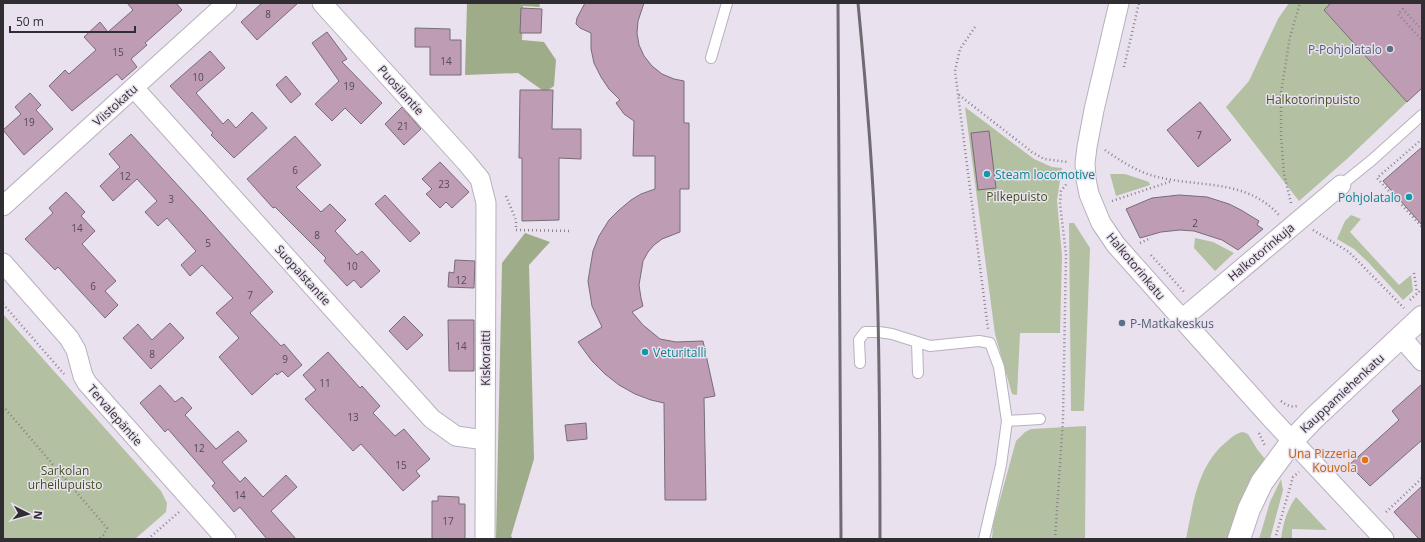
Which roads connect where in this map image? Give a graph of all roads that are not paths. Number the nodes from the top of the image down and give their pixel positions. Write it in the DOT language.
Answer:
graph roads {
  1 [pos="227,3"];
  2 [pos="322,3"];
  3 [pos="726,3"];
  4 [pos="1119,3"];
  5 [pos="711,58"];
  6 [pos="134,88"];
  7 [pos="1422,115"];
  8 [pos="480,179"];
  9 [pos="1341,185"];
  10 [pos="3,206"];
  11 [pos="3,263"];
  12 [pos="1413,312"];
  13 [pos="1182,318"];
  14 [pos="1401,337"];
  15 [pos="918,342"];
  16 [pos="1422,361"];
  17 [pos="860,363"];
  18 [pos="918,373"];
  19 [pos="1040,419"];
  20 [pos="1007,421"];
  21 [pos="485,440"];
  22 [pos="1293,440"];
  23 [pos="226,539"];
  24 [pos="485,539"];
  25 [pos="984,539"];
  26 [pos="1240,539"];
  27 [pos="1384,539"];
  1 -- 6 [label="street, Viistokatu"];
  2 -- 8 [label="street, Puosilantie"];
  3 -- 5 [label="lane"];
  4 -- 13 [label="street, Halkotorinkatu"];
  6 -- 10 [label="street, Viistokatu"];
  6 -- 21 [label="street, Suopalstantie"];
  7 -- 9 [label="lane"];
  8 -- 21 [label="street, Kiskoraitti"];
  9 -- 13 [label="street, Halkotorinkuja"];
  11 -- 23 [label="street, Tervalepäntie"];
  12 -- 14 [label="street, Kauppamiehenkatu"];
  13 -- 22 [label="street, Halkotorinkatu"];
  14 -- 16 [label="street"];
  14 -- 22 [label="street, Kauppamiehenkatu"];
  15 -- 17 [label="lane"];
  15 -- 18 [label="lane"];
  15 -- 20 [label="lane"];
  19 -- 20 [label="lane"];
  20 -- 25 [label="lane"];
  21 -- 24 [label="street, Kiskoraitti"];
  22 -- 26 [label="street, Kauppamiehenkatu"];
  22 -- 27 [label="street, Halkotorinkatu"];
}
